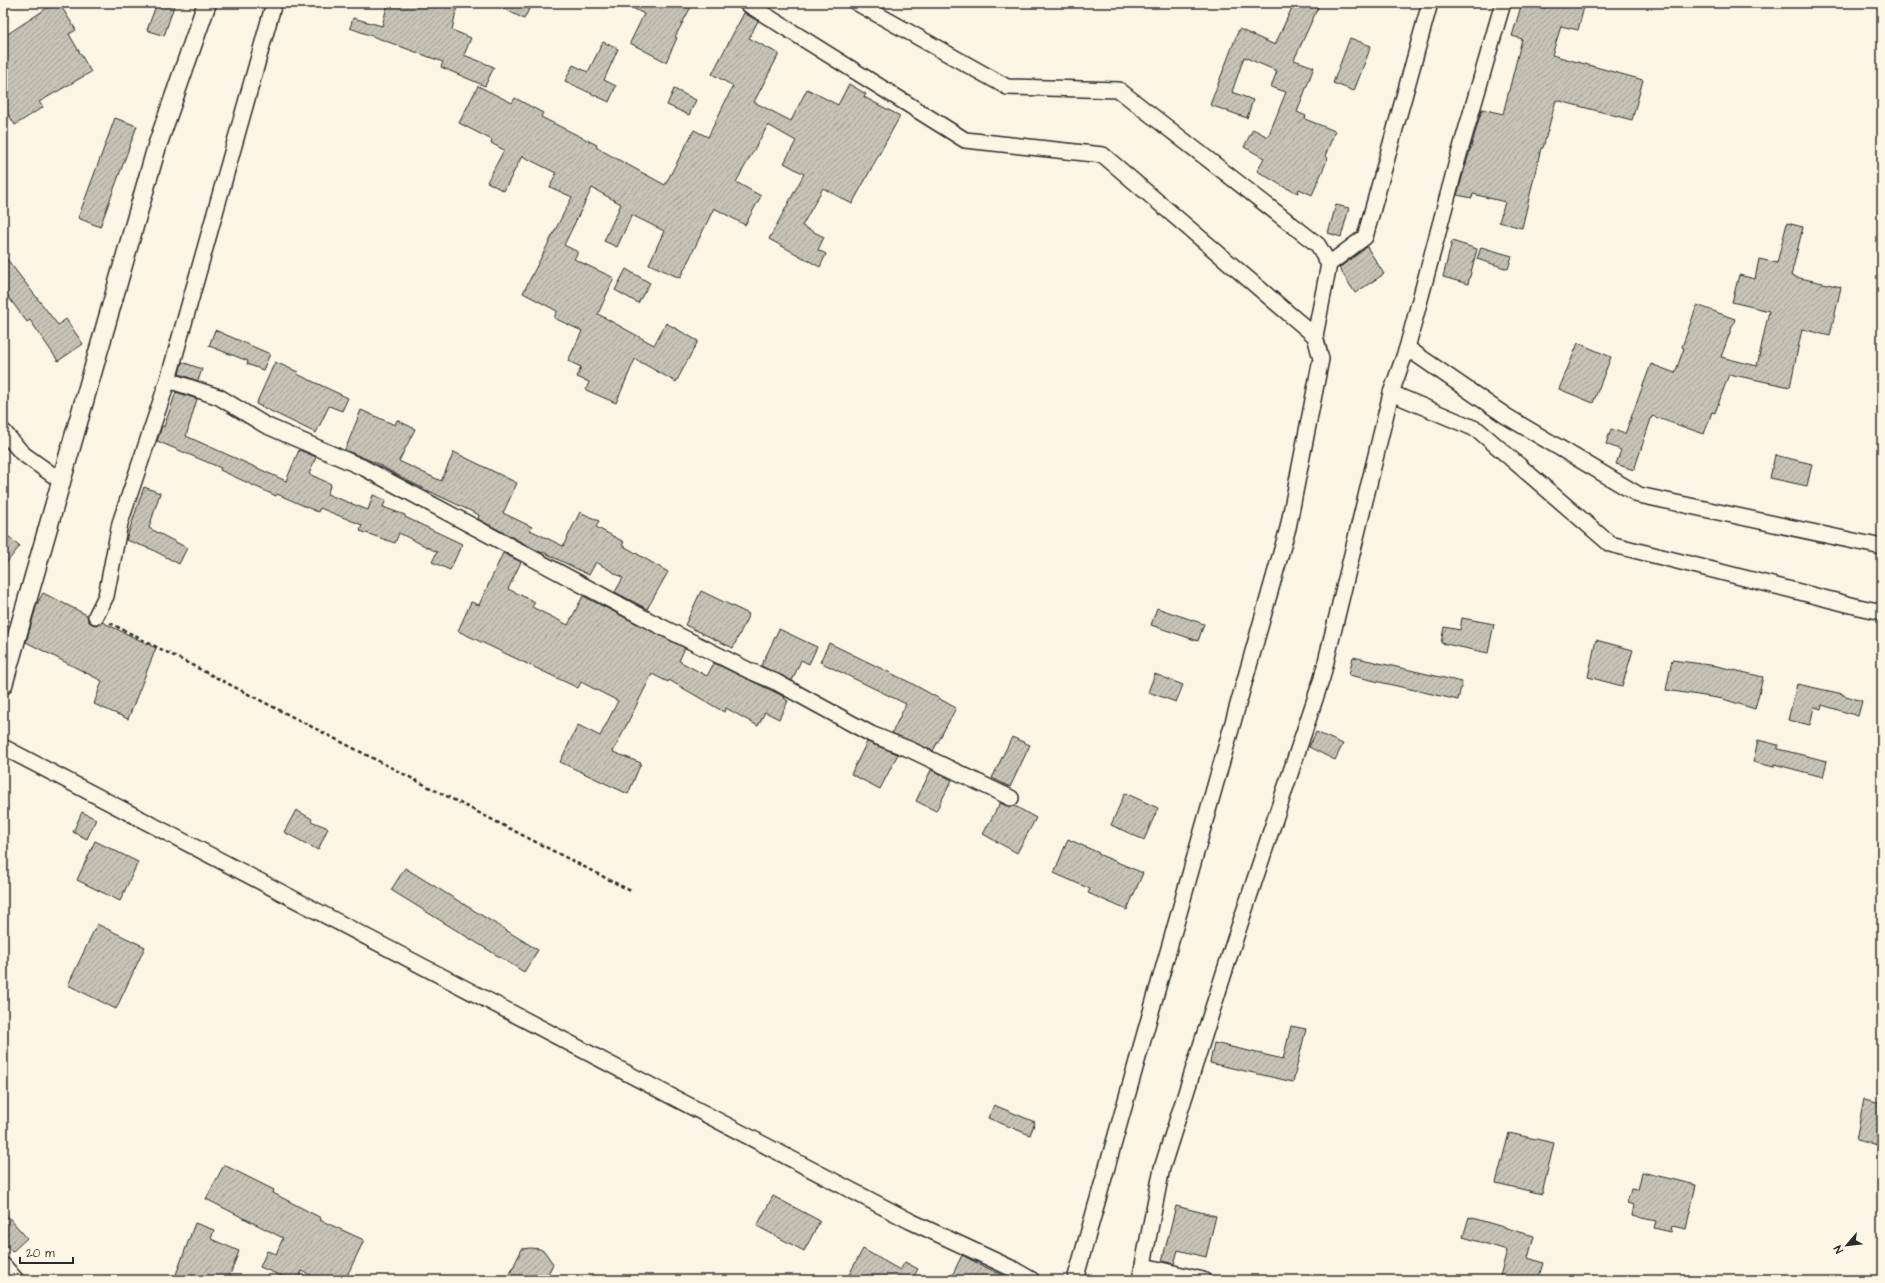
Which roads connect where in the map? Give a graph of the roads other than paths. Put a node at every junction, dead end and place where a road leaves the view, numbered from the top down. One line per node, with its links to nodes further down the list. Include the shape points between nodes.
1 (207, 3): 13 (street, via 157,146)
2 (274, 3): 10 (street)
3 (746, 3): 8 (street, via 965,140 1103,155)
4 (857, 3): 7 (street, via 1007,87 1119,90 1318,245)
5 (1430, 3): 7 (street, via 1365,237)
6 (1503, 3): 9 (street)
7 (1329, 264): 8 (street)
8 (1315, 336): 24 (street, via 1321,360 1288,528)
9 (1407, 348): 11 (street); 14 (street, via 1506,416 1639,495)
10 (168, 380): 16 (street, via 120,523 106,596); 19 (street, via 219,397 265,425 364,468 648,620 776,682 871,734 911,750)
11 (1391, 393): 15 (street, via 1478,430 1610,544); 21 (street, via 1322,678 1162,1168)
12 (3, 431): 13 (street, via 22,453)
13 (61, 481): 17 (street)
14 (1882, 547)
15 (1882, 612)
16 (96, 616)
17 (3, 684)
18 (3, 747): 23 (street, via 910,1221)
19 (1011, 798)
20 (3, 1265): 22 (street)
21 (1142, 1273): 25 (street)
22 (16, 1280)
23 (1032, 1280)
24 (1075, 1280)
25 (1203, 1280)

